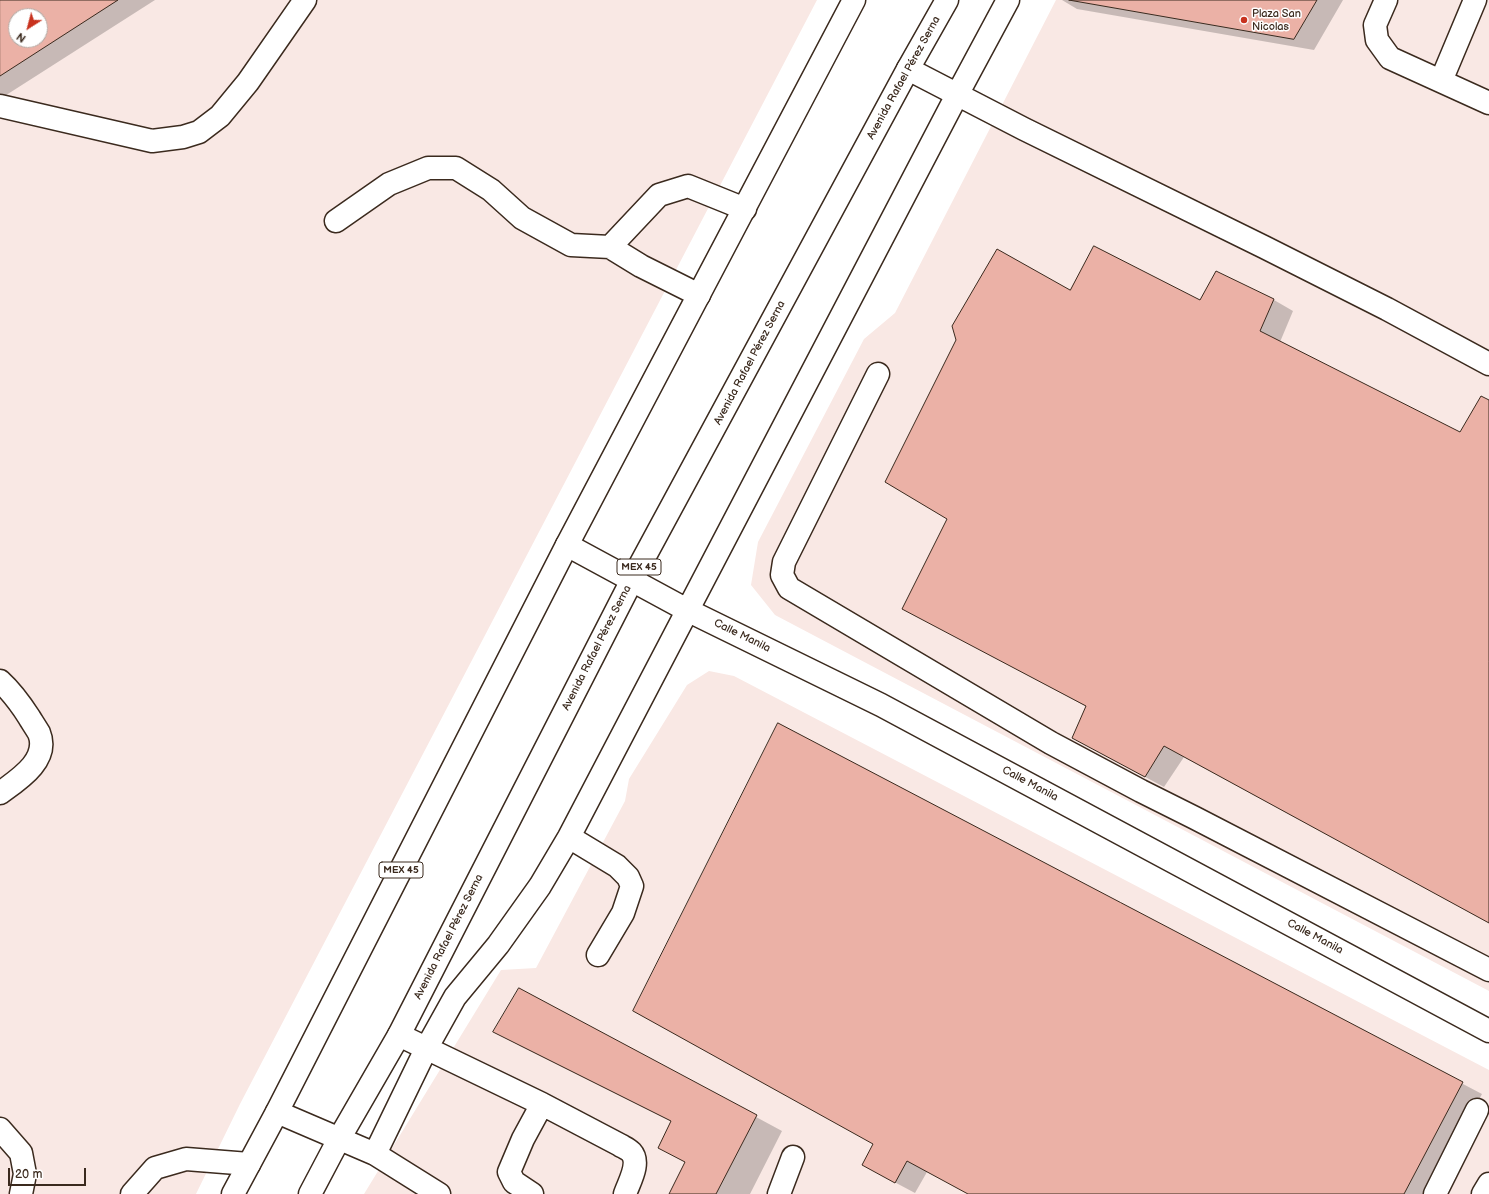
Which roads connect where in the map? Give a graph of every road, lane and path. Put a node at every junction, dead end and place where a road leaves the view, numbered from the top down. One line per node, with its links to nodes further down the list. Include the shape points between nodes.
1 (305, 0): 11 (main road, via 248,82 220,116 199,132 152,141)
2 (854, 0): 12 (main road, MEX 45)
3 (947, 0): 7 (main road, Avenida Rafael Pérez Serna / MEX 45)
4 (1008, 0): 9 (main road)
5 (1386, 0): 8 (main road, via 1375,25 1377,40 1390,58)
6 (1476, 0): 8 (main road)
7 (908, 69): 9 (main road); 19 (main road, Avenida Rafael Pérez Serna / MEX 45)
8 (1441, 81): 10 (main road)
9 (957, 95): 16 (main road, via 1264,246); 20 (main road)
10 (1489, 103)
11 (0, 106)
12 (745, 209): 14 (main road, via 688,186 659,194); 15 (main road, MEX 45)
13 (336, 221): 14 (main road, via 389,184 428,168 456,168 491,190 522,218 570,245)
14 (610, 247): 15 (main road)
15 (699, 296): 18 (main road, MEX 45)
16 (1489, 364)
17 (878, 374): 25 (main road, via 784,562 782,575 789,588 1051,743 1141,792)
18 (567, 545): 19 (main road, Calle Manila); 31 (main road, MEX 45)
19 (632, 580): 20 (main road, Calle Manila); 27 (main road, Avenida Rafael Pérez Serna / MEX 45)
20 (687, 610): 23 (main road); 26 (main road, Calle Manila, via 881,705)
21 (5, 694): 22 (main road, via 39,733 41,746 34,765 23,777)
22 (0, 793)
23 (569, 837): 24 (main road, via 617,866 628,877 632,886 623,913); 28 (main road, via 540,886 498,945 455,997)
24 (598, 955)
25 (1489, 970)
26 (1489, 1031)
27 (399, 1035): 28 (main road); 33 (main road, Avenida Rafael Pérez Serna / MEX 45)
28 (426, 1049): 29 (main road); 34 (main road)
29 (542, 1104): 43 (main road, via 523,1139 510,1172 514,1182); 44 (main road, via 631,1152 635,1160 634,1169)
30 (1477, 1110): 46 (main road)
31 (277, 1112): 33 (main road); 36 (main road, MEX 45)
32 (0, 1130): 38 (main road, via 21,1153 25,1174)
33 (339, 1139): 34 (main road); 41 (main road, Avenida Rafael Pérez Serna / MEX 45)
34 (376, 1154): 42 (main road)
35 (793, 1157): 45 (main road)
36 (249, 1164): 39 (main road, via 186,1159 155,1168); 40 (main road, MEX 45)
37 (1489, 1184): 47 (main road)
38 (21, 1194)
39 (132, 1194)
40 (232, 1194)
41 (310, 1194)
42 (439, 1194)
43 (532, 1194)
44 (624, 1194)
45 (779, 1194)
46 (1435, 1194)
47 (1484, 1194)

